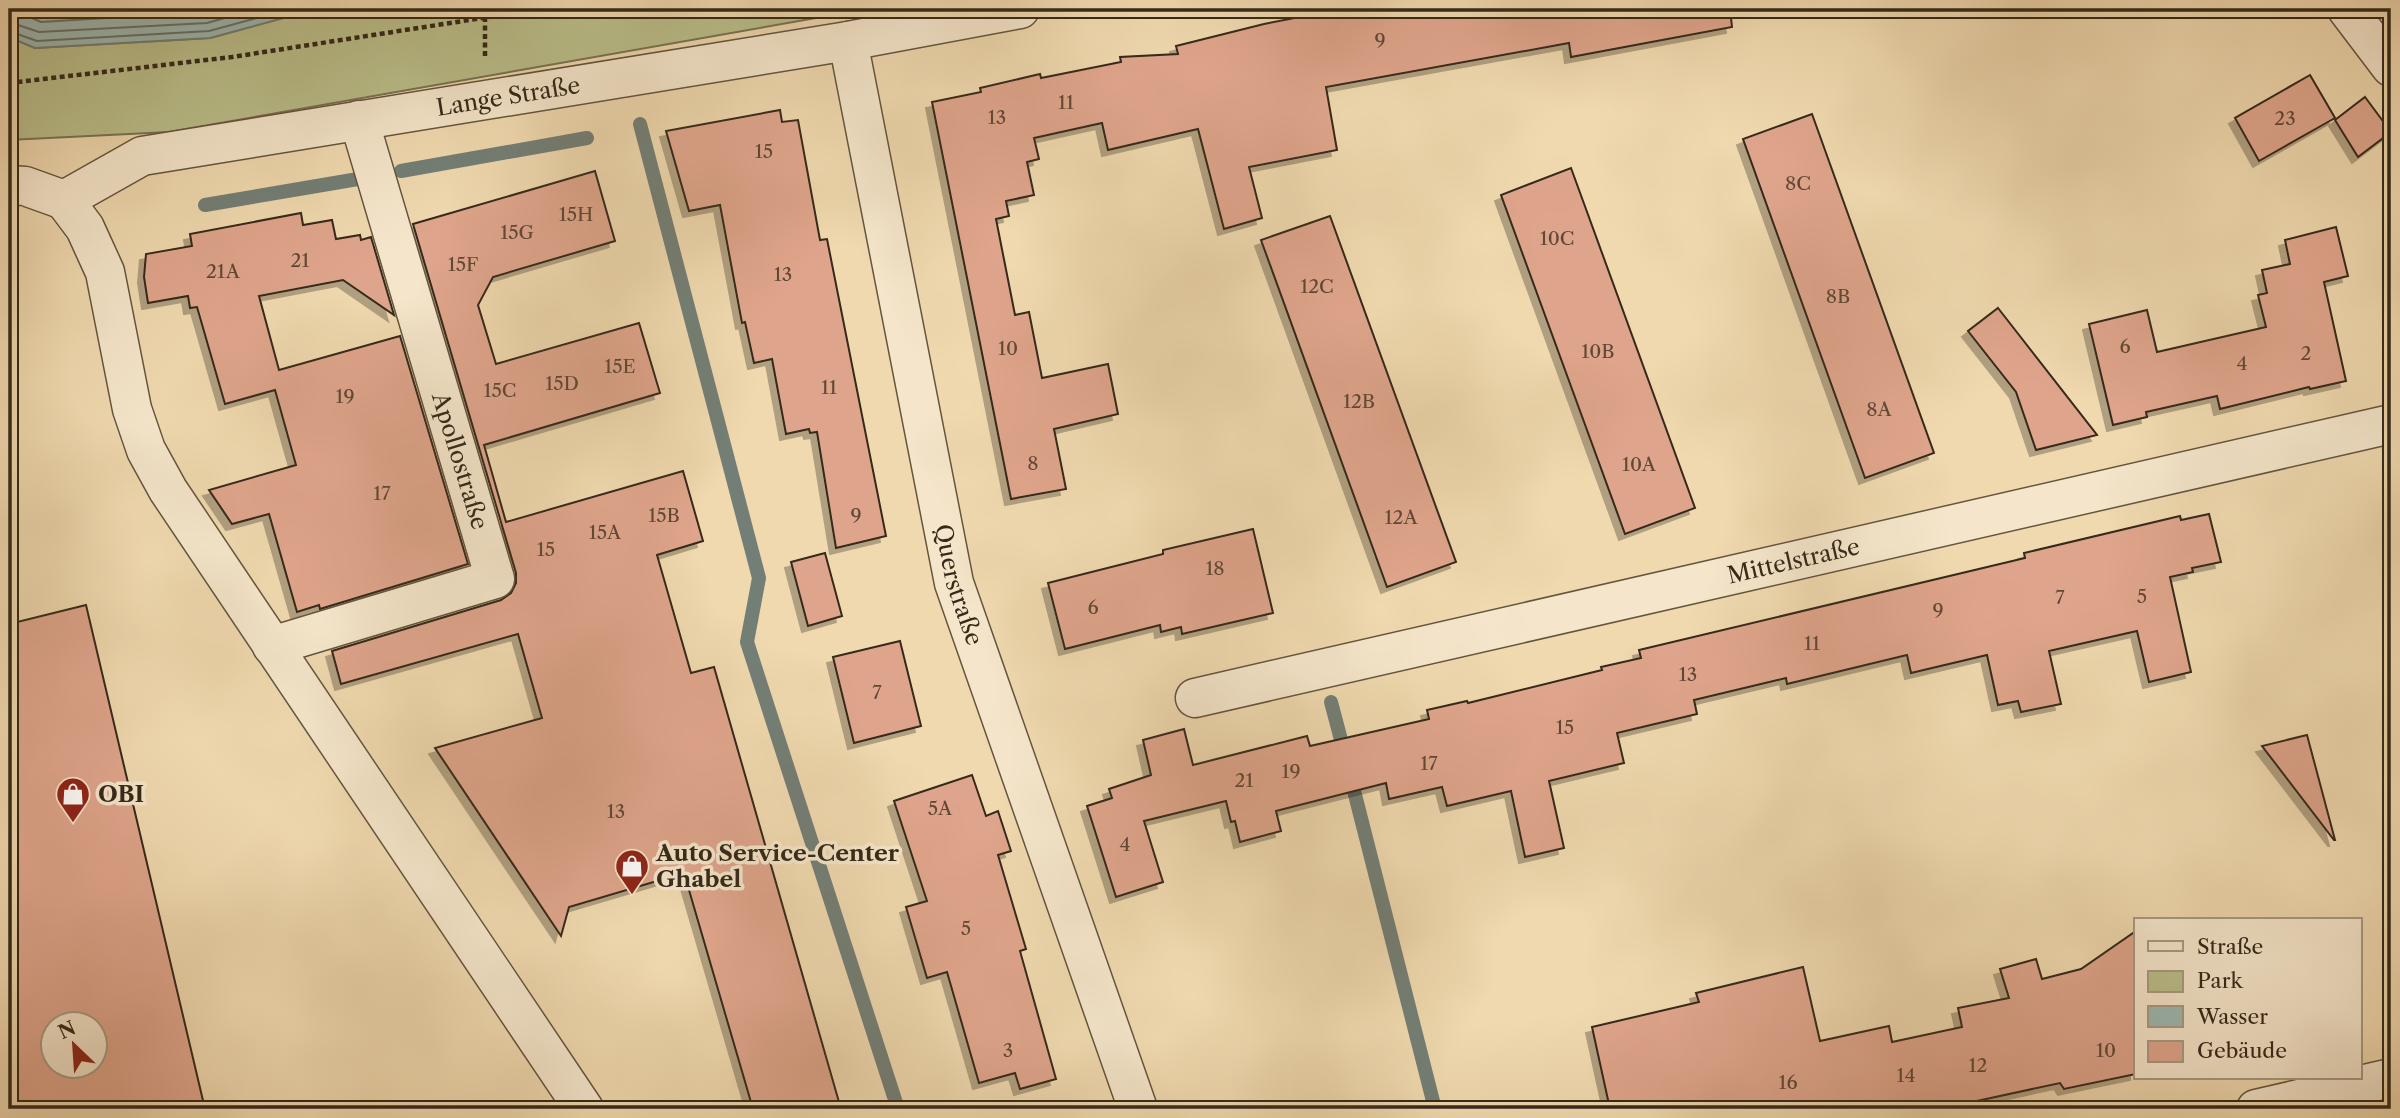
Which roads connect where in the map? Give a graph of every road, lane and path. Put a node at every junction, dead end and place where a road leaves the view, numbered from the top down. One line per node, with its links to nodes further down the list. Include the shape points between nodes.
1 (540, 9): 6 (path, via 232,57)
2 (1020, 9): 4 (street, Lange Straße)
3 (2347, 9): 5 (street)
4 (848, 41): 7 (street, Lange Straße); 15 (street, Querstraße, via 954,583)
5 (2391, 67)
6 (9, 83)
7 (359, 120): 9 (street, Lange Straße, via 142,156); 11 (street, Apollostraße, via 495,579)
8 (9, 185): 9 (street)
9 (64, 200): 11 (street, via 85,228 105,272 132,409 146,450 167,491)
10 (2391, 424): 12 (street, Mittelstraße)
11 (272, 646): 14 (street)
12 (1195, 698)
13 (2391, 1078): 16 (street)
14 (584, 1109)
15 (1138, 1109)
16 (2256, 1109)

